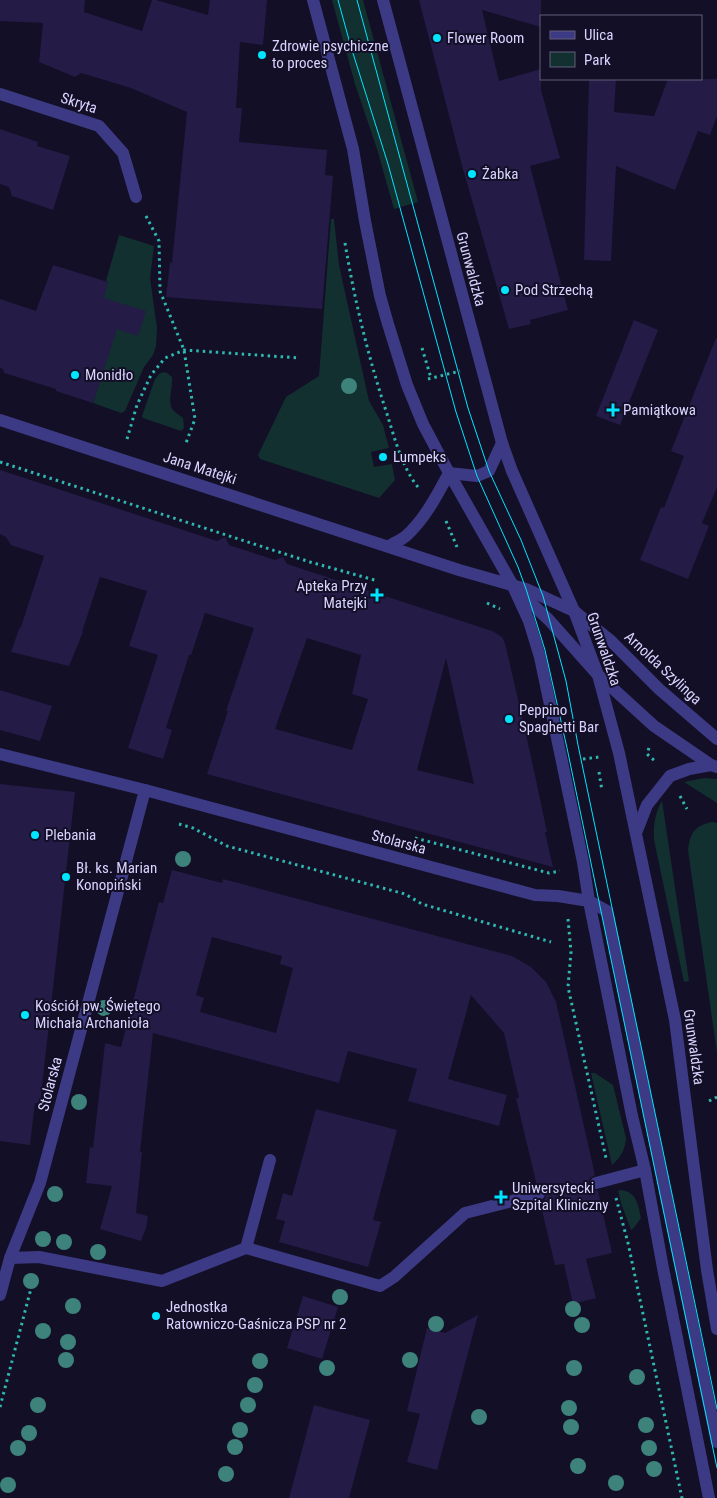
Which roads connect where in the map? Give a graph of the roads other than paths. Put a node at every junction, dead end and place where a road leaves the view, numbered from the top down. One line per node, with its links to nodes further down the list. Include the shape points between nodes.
1 (313, 0): 7 (street, via 353,149 388,324 407,385)
2 (382, 0): 6 (street, Grunwaldzka)
3 (0, 94): 4 (street, Skryta, via 99,126 123,153)
4 (136, 197)
5 (0, 420): 8 (street, Jana Matejki)
6 (502, 443): 7 (street, via 489,471 477,476); 10 (street, Grunwaldzka)
7 (449, 473): 8 (street, via 432,503 406,536); 9 (street)
8 (389, 546): 9 (street, Jana Matejki)
9 (512, 584): 10 (street, Arnolda Szylinga); 11 (street); 17 (street, via 529,621 540,657)
10 (574, 611): 11 (street, Grunwaldzka); 12 (street, Arnolda Szylinga)
11 (598, 675): 14 (street, via 654,726); 16 (street, Grunwaldzka)
12 (717, 739)
13 (0, 754): 15 (street, Stolarska)
14 (714, 766): 16 (street, via 689,769 670,776 647,805)
15 (145, 790): 17 (street, Stolarska, via 535,895); 23 (street, Stolarska, via 40,1183)
16 (636, 833): 25 (street, Grunwaldzka, via 675,1020 705,1260)
17 (589, 901): 19 (street); 26 (street, via 607,911)
18 (270, 1160): 22 (street)
19 (645, 1170): 20 (street); 27 (street)
20 (596, 1182)
21 (538, 1194): 22 (street, via 465,1214 380,1286)
22 (246, 1248): 23 (street, via 162,1281 39,1257)
23 (10, 1258): 24 (street, Stolarska)
24 (0, 1295)
25 (717, 1329)
26 (717, 1442)
27 (709, 1498)

